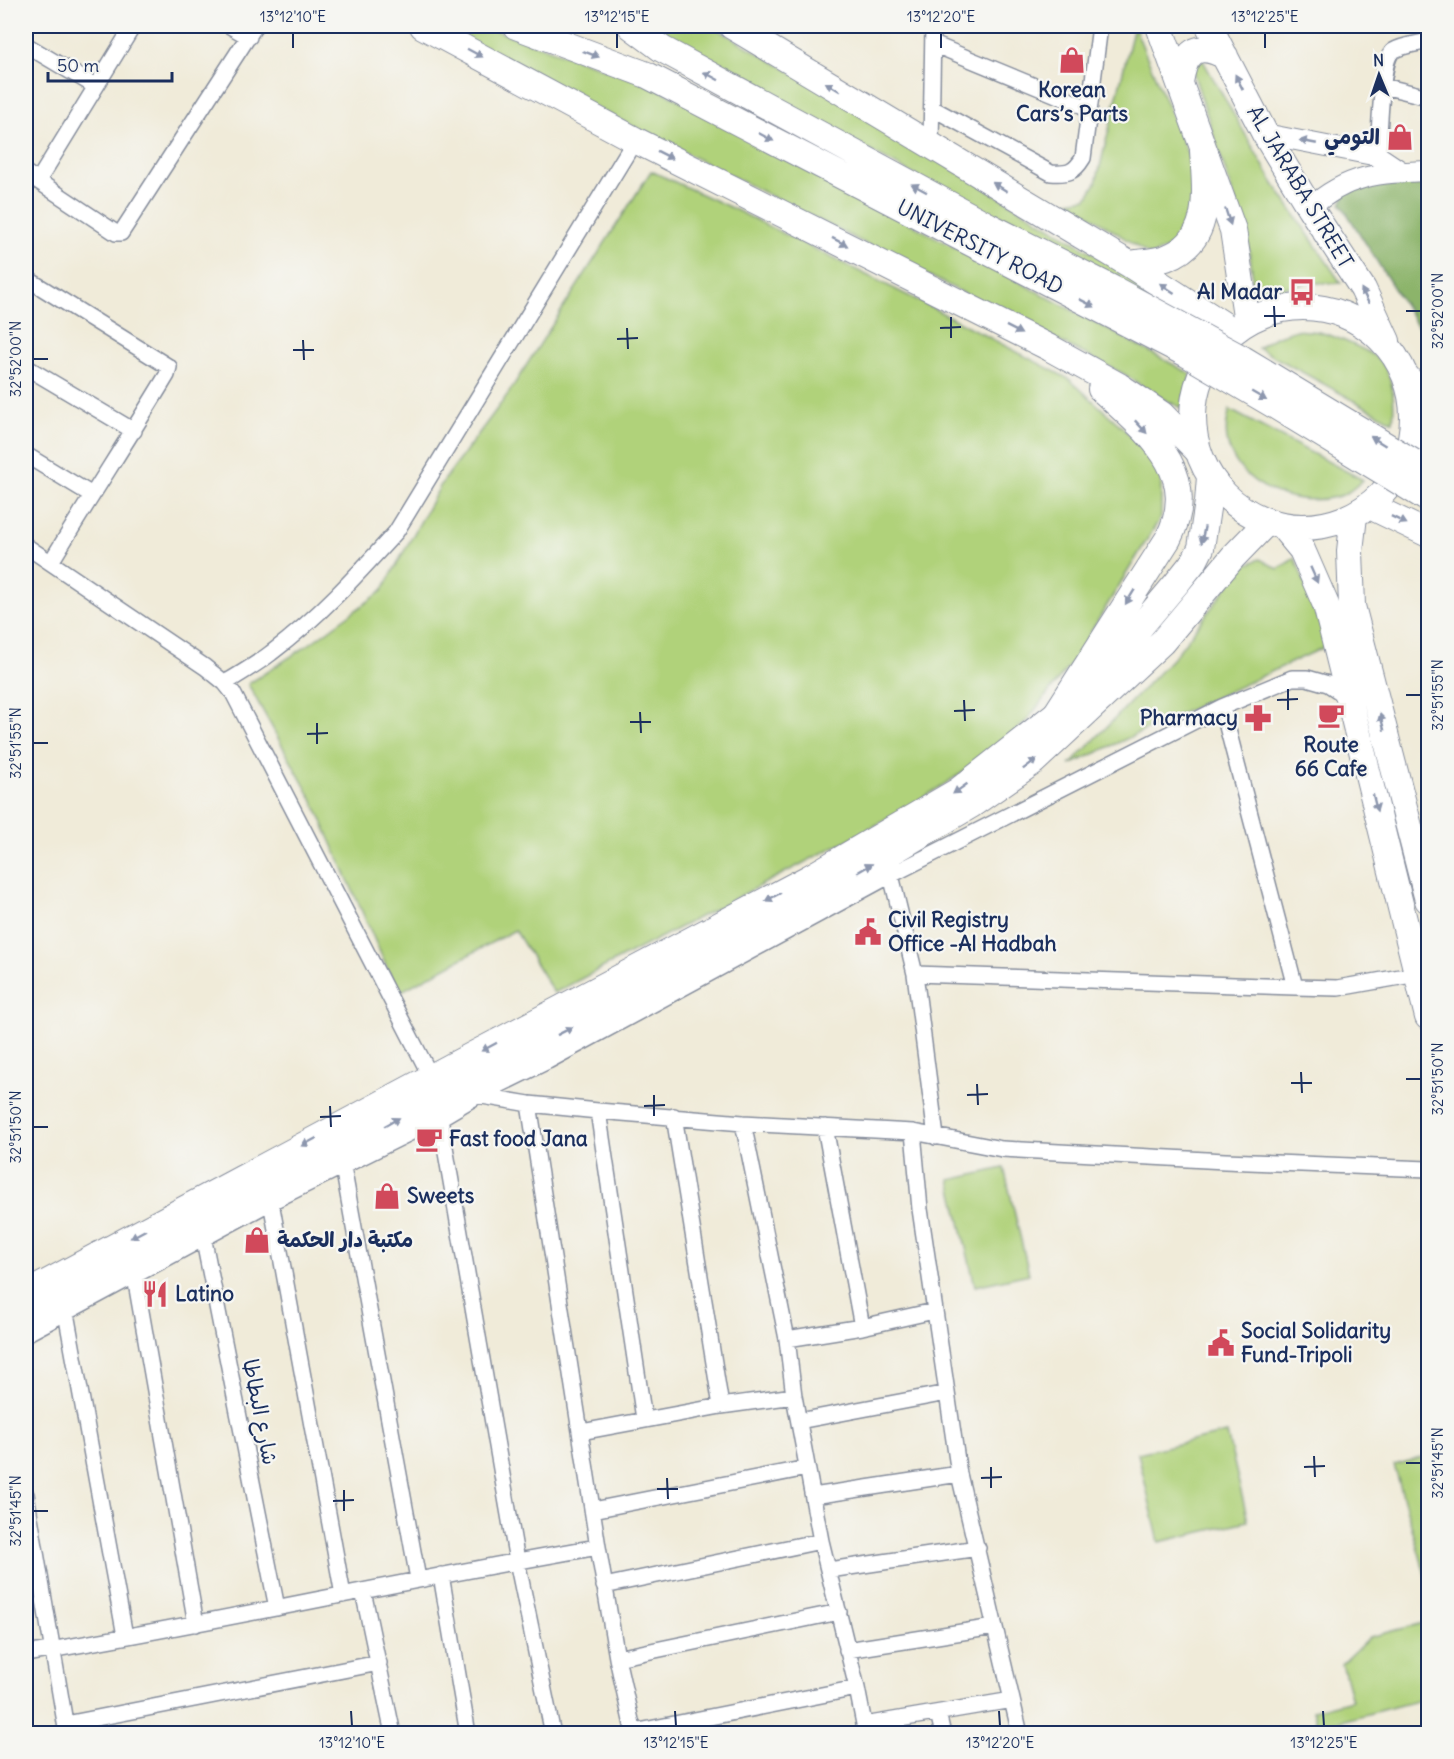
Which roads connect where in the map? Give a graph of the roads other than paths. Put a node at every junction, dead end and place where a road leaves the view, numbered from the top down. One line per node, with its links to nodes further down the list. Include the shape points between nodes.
1 (133, 26): 17 (street)
2 (230, 26): 11 (street)
3 (423, 26): 23 (main road, one-way to 23)
4 (516, 26): 31 (main road, UNIVERSITY ROAD, one-way to 31, via 647,75)
5 (631, 26): 31 (main road, UNIVERSITY ROAD, one-way to 5, via 662,49)
6 (732, 26): 24 (main road, one-way to 6)
7 (933, 26): 13 (street)
8 (1100, 26): 21 (street)
9 (1159, 26): 16 (main road)
10 (1209, 26): 15 (main road, AL JARABA STREET)
11 (252, 31): 29 (street, via 122,233 116,233)
12 (1428, 41): 18 (street, via 1390,53)
13 (933, 44): 20 (street); 21 (street)
14 (26, 45): 17 (street)
15 (1226, 56): 16 (main road, via 1211,49 1198,49 1187,57); 22 (main road, AL JARABA STREET, one-way to 15)
16 (1180, 82): 25 (main road)
17 (95, 86): 29 (street)
18 (1383, 86): 19 (street); 26 (street)
19 (1428, 97)
20 (932, 108): 21 (street, via 1051,173 1065,174 1077,168 1083,158); 24 (street)
21 (1088, 108)
22 (1265, 134): 26 (street, one-way to 22); 30 (main road, AL JARABA STREET)
23 (635, 140): 35 (main road, one-way to 35); 53 (street, via 396,532 315,616)
24 (931, 145): 32 (main road, one-way to 24)
25 (1203, 150): 32 (main road, via 1204,210 1192,241 1164,259); 34 (main road, one-way to 34, via 1233,230)
26 (1377, 156): 28 (street)
27 (1428, 171): 28 (street)
28 (1402, 172): 30 (street, via 1343,183)
29 (32, 177)
30 (1310, 208): 36 (main road, AL JARABA STREET, one-way to 30, via 1363,289)
31 (984, 237): 43 (main road, UNIVERSITY ROAD, one-way to 31, bridge, via 1243,359 1115,290); 45 (main road, UNIVERSITY ROAD, one-way to 45, bridge)
32 (1129, 264): 34 (main road, one-way to 32)
33 (26, 279): 40 (street, via 169,367)
34 (1240, 327): 36 (main road, via 1276,310 1308,307 1339,313 1358,322); 41 (main road, via 1211,356 1197,385 1192,418)
35 (1050, 348): 41 (main road, via 1161,414); 56 (main road, one-way to 56, via 1142,427 1175,472 1179,493 1178,512 1168,539)
36 (1390, 348): 38 (main road)
37 (26, 367): 40 (street)
38 (1406, 375): 39 (main road); 45 (main road, via 1414,411 1410,447)
39 (1428, 403)
40 (134, 431): 46 (street)
41 (1197, 450): 44 (main road)
42 (26, 455): 46 (street)
43 (1428, 471)
44 (1210, 477): 49 (main road, via 1225,496 1245,511); 56 (main road, one-way to 56, via 1205,530 1195,560 1136,633)
45 (1395, 480): 47 (main road, UNIVERSITY ROAD, bridge); 48 (main road)
46 (92, 495): 52 (street)
47 (1428, 499)
48 (1362, 511): 49 (main road, via 1331,524 1307,528); 50 (main road, one-way to 50); 60 (main road, one-way to 48, via 1352,606 1350,551)
49 (1274, 524): 54 (main road, one-way to 54, via 1302,550 1326,605); 57 (main road, one-way to 49, via 1033,762 1162,642 1233,557)
50 (1428, 534)
51 (26, 546): 52 (street)
52 (51, 562): 53 (street)
53 (225, 684): 65 (street, via 239,704)
54 (1352, 705): 55 (street, via 1328,684 1292,678); 62 (main road, one-way to 62)
55 (1222, 707): 58 (street); 63 (street)
56 (1056, 714): 59 (main road, one-way to 59, via 958,791)
57 (900, 848): 58 (street); 59 (main road, one-way to 57)
58 (891, 875): 61 (street); 66 (street, via 548,1060)
59 (815, 886): 65 (main road, one-way to 65); 66 (main road, one-way to 59, via 482,1072 562,1032)
60 (1428, 900)
61 (915, 974): 63 (street); 74 (street)
62 (1417, 974): 63 (street, via 1338,988); 64 (main road)
63 (1294, 987)
64 (1428, 1017)
65 (431, 1077): 80 (main road, one-way to 80)
66 (472, 1089): 67 (street); 70 (street); 78 (main road, one-way to 66)
67 (529, 1104): 68 (street); 92 (street)
68 (598, 1111): 69 (street); 90 (street)
69 (674, 1116): 71 (street); 89 (street)
70 (440, 1118): 75 (street); 101 (street)
71 (743, 1123): 72 (street); 86 (street)
72 (825, 1127): 73 (street); 84 (street)
73 (913, 1132): 74 (street); 81 (street)
74 (936, 1137): 76 (street, via 1002,1149)
75 (343, 1167): 77 (street); 104 (street)
76 (1428, 1169)
77 (271, 1202): 78 (street); 107 (street)
78 (202, 1232): 79 (street); 83 (main road); 108 (street, شارع البطاطا)
79 (135, 1277): 82 (street); 110 (street)
80 (26, 1294)
81 (934, 1311): 84 (street); 87 (street)
82 (66, 1313): 85 (street); 112 (street)
83 (26, 1317)
84 (862, 1327): 86 (street)
85 (26, 1334)
86 (787, 1339): 88 (street)
87 (947, 1393): 91 (street); 94 (street)
88 (794, 1396): 89 (street); 91 (street)
89 (721, 1406): 90 (street)
90 (644, 1419): 92 (street)
91 (799, 1421): 93 (street)
92 (581, 1432): 97 (street)
93 (807, 1468): 96 (street); 97 (street)
94 (959, 1474): 96 (street); 100 (street)
95 (26, 1494): 113 (street)
96 (813, 1496): 98 (street)
97 (592, 1510): 99 (street)
98 (821, 1541): 102 (street); 105 (street)
99 (598, 1547): 101 (street); 105 (street)
100 (978, 1548): 102 (street); 111 (street)
101 (517, 1561): 103 (street); 126 (street)
102 (829, 1570): 109 (street)
103 (441, 1575): 104 (street); 125 (street)
104 (418, 1579): 106 (street)
105 (604, 1586): 116 (street)
106 (363, 1591): 107 (street); 117 (street)
107 (343, 1595): 108 (street)
108 (277, 1608): 110 (street)
109 (839, 1612): 114 (street); 116 (street)
110 (196, 1624): 112 (street)
111 (994, 1627): 114 (street); 119 (street)
112 (125, 1636): 113 (street)
113 (52, 1650): 115 (street); 121 (street)
114 (848, 1650): 118 (street)
115 (26, 1654)
116 (617, 1658): 123 (street)
117 (379, 1663): 121 (street); 124 (street)
118 (857, 1688): 122 (street); 123 (street)
119 (1012, 1700): 120 (street); 128 (street)
120 (938, 1713): 122 (street); 127 (street)
121 (66, 1729)
122 (865, 1729)
123 (634, 1733)
124 (393, 1734)
125 (468, 1734)
126 (553, 1734)
127 (943, 1734)
128 (1020, 1734)

